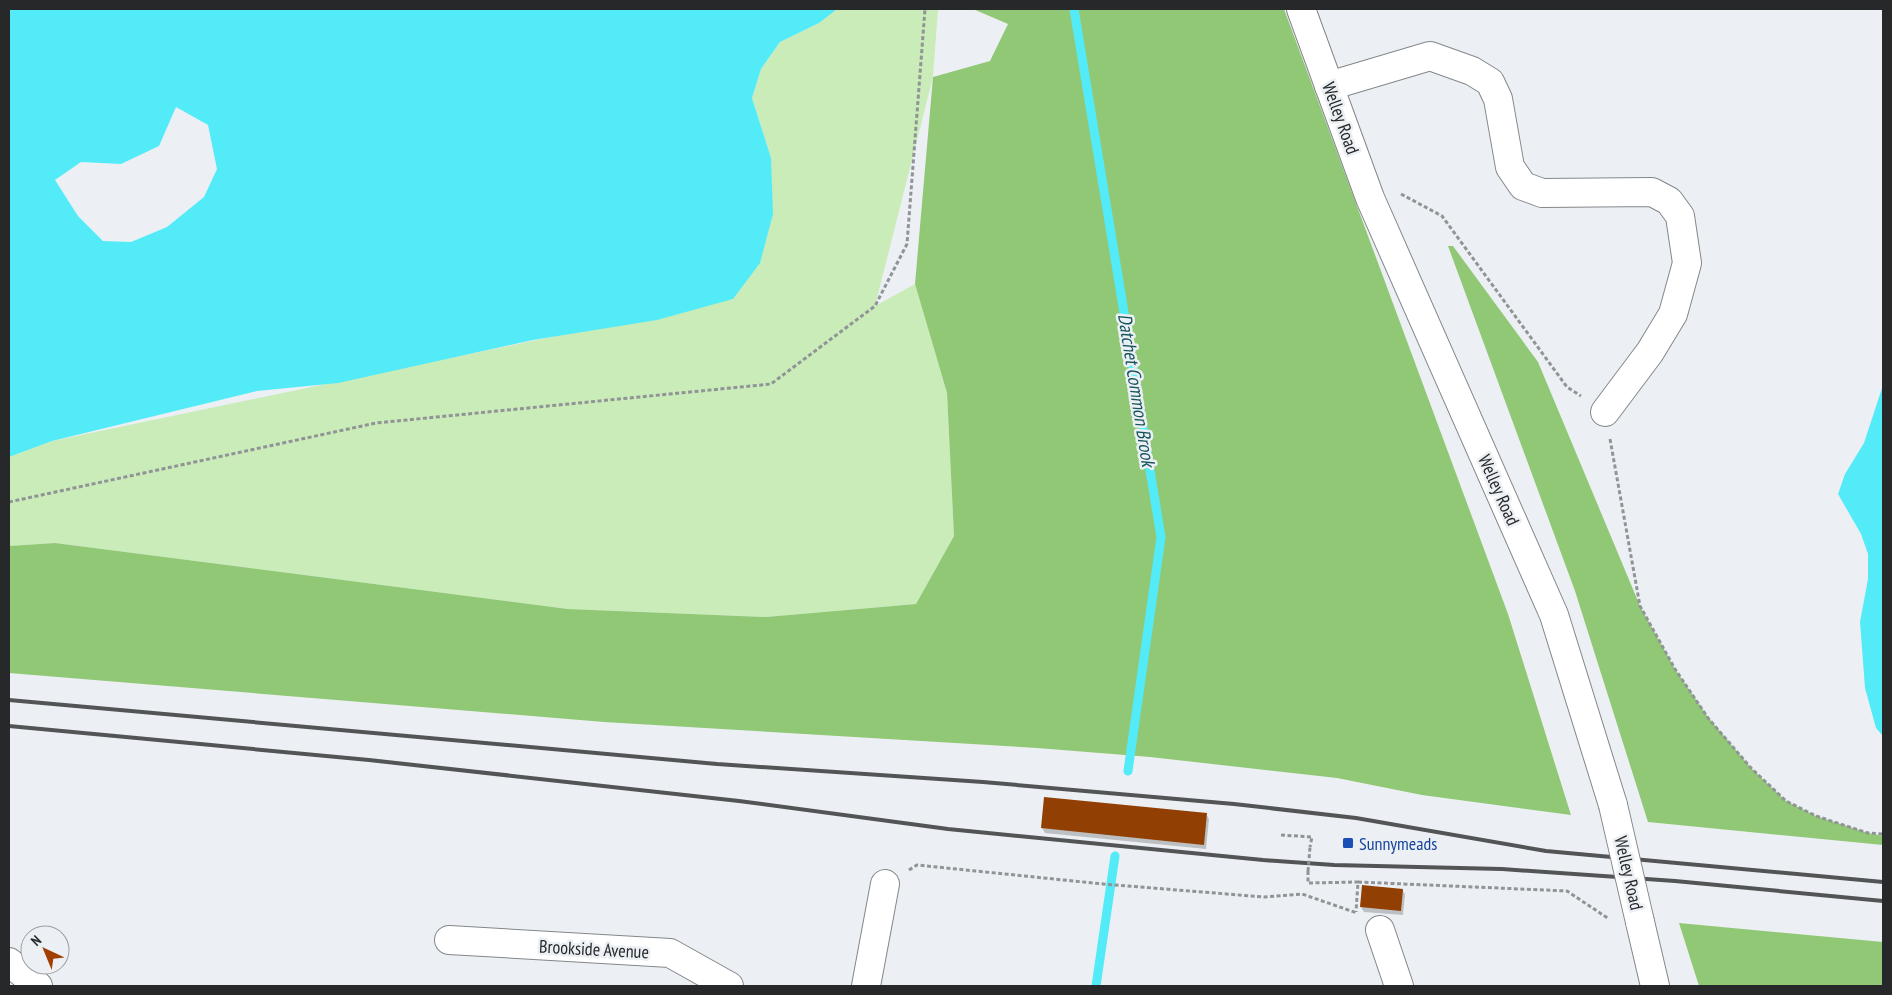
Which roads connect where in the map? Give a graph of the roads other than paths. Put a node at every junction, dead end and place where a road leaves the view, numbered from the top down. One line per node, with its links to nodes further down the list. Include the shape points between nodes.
1 (1300, 9): 2 (main road, Welley Road)
2 (1330, 86): 3 (main road, via 1430,56 1472,71 1490,82 1498,99 1510,167 1523,186 1542,193 1652,192 1669,201 1680,216 1687,263 1673,314 1650,352); 12 (main road, Welley Road, bridge, via 1360,172 1554,615 1613,805)
3 (1605, 412)
4 (885, 884): 10 (main road)
5 (1380, 930): 11 (main road)
6 (449, 940): 9 (main road, Brookside Avenue, via 670,953)
7 (9, 962): 8 (main road)
8 (38, 986)
9 (729, 986)
10 (866, 986)
11 (1398, 986)
12 (1655, 986)

